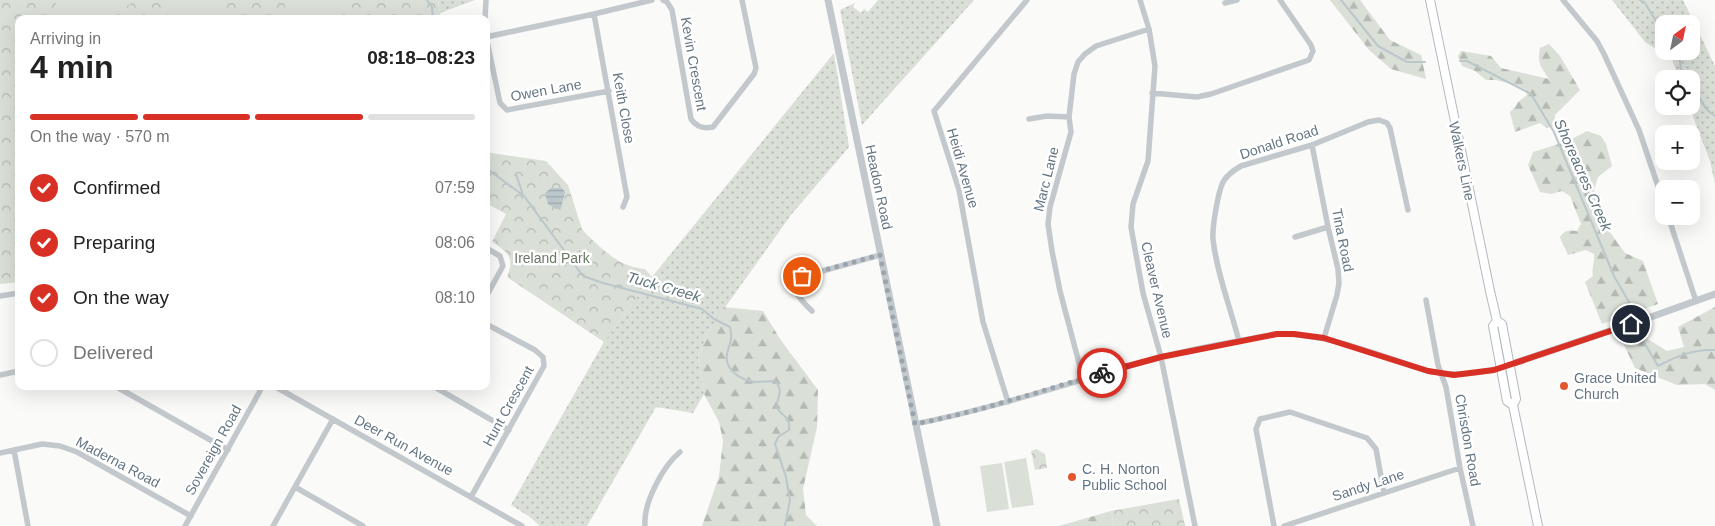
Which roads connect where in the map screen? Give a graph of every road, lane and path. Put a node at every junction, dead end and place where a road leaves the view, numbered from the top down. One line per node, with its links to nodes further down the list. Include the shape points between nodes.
1 (486, 0): 14 (street)
2 (652, 0): 13 (street)
3 (663, 0): 4 (street, Kevin Crescent, via 672,10 691,119 696,125 706,128 713,126 756,68)
4 (742, 0)
5 (828, 0): 30 (street, Headon Road)
6 (1027, 0): 51 (street, Heidi Avenue, via 934,111 959,190 983,322)
7 (1140, 0): 15 (street, Cleaver Avenue)
8 (1237, 0): 12 (street)
9 (1280, 0): 19 (street, via 1311,45 1313,51 1309,60 1211,94)
10 (1563, 0): 23 (street, via 1604,54 1639,130)
11 (1433, 1): 42 (main road, Walkers Line, via 1454,120 1497,321 1493,326)
12 (1226, 4)
13 (594, 14): 16 (street); 18 (street, Keith Close)
14 (485, 15)
15 (1149, 29): 19 (street, Cleaver Avenue, via 1155,66); 20 (street, Marc Lane, via 1096,46 1085,54 1074,74)
16 (490, 35)
17 (490, 55): 18 (street, Owen Lane, via 500,103 507,110)
18 (609, 91): 24 (street, Keith Close, via 627,197)
19 (1152, 93): 41 (street, Cleaver Avenue, via 1148,161 1133,204 1131,227 1143,293)
20 (1069, 117): 21 (street, via 1047,116); 46 (street, Marc Lane, via 1071,132 1048,224 1060,291)
21 (1029, 120)
22 (1312, 145): 25 (street, Donald Road, via 1368,122 1379,120 1387,123); 27 (street, Tina Road); 40 (street, Donald Road, via 1241,166 1223,181 1213,239)
23 (1656, 180)
24 (623, 207)
25 (1408, 210)
26 (1671, 225): 36 (street)
27 (1328, 227): 28 (street); 39 (street, Tina Road, via 1339,283)
28 (1295, 237)
29 (490, 250): 31 (street, via 500,256 503,266)
30 (880, 255): 37 (street, via 797,278 794,284 796,292); 53 (street, Headon Road)
31 (490, 290)
32 (15, 294): 34 (street)
33 (1715, 294): 36 (street)
34 (0, 296)
35 (1426, 300): 44 (street, Chrisdon Road)
36 (1696, 302): 42 (street)
37 (812, 311)
38 (490, 326): 54 (street, Hunt Crescent, via 543,357 544,366)
39 (1324, 338): 40 (street, via 1277,334); 44 (street)
40 (1239, 341): 41 (street)
41 (1161, 357): 46 (street); 71 (street, Cleaver Avenue)
42 (1506, 366): 44 (street, via 1479,373); 75 (main road, Walkers Line, via 1516,399 1513,405)
43 (15, 372): 45 (street)
44 (1441, 374): 59 (street, Chrisdon Road)
45 (0, 375)
46 (1083, 378): 51 (street)
47 (122, 390): 56 (street)
48 (260, 390): 56 (street, Sovereign Road)
49 (281, 390): 52 (street, Deer Run Avenue)
50 (439, 390): 54 (street)
51 (1008, 402): 53 (street)
52 (333, 420): 60 (street); 62 (street, Deer Run Avenue)
53 (915, 424): 70 (street, Headon Road)
54 (510, 430): 62 (street, Hunt Crescent)
55 (14, 450): 58 (street, Maderna Road); 63 (street, Maderna Road, via 42,444 77,452); 64 (street)
56 (228, 450): 63 (street, Sovereign Road)
57 (680, 452): 69 (street, via 671,459 647,504)
58 (0, 453)
59 (1460, 468): 61 (street, Sandy Lane); 74 (street, Chrisdon Road)
60 (296, 487): 66 (street); 67 (street)
61 (1384, 493): 72 (street, via 1376,449 1367,438 1290,412 1260,419 1256,429); 73 (street, Sandy Lane)
62 (471, 497): 68 (street, Deer Run Avenue)
63 (191, 516): 65 (street, Sovereign Road)
64 (28, 526)
65 (185, 526)
66 (273, 526)
67 (363, 526)
68 (522, 526)
69 (645, 526)
70 (937, 526)
71 (1196, 526)
72 (1274, 526)
73 (1284, 526)
74 (1473, 526)
75 (1538, 526)

